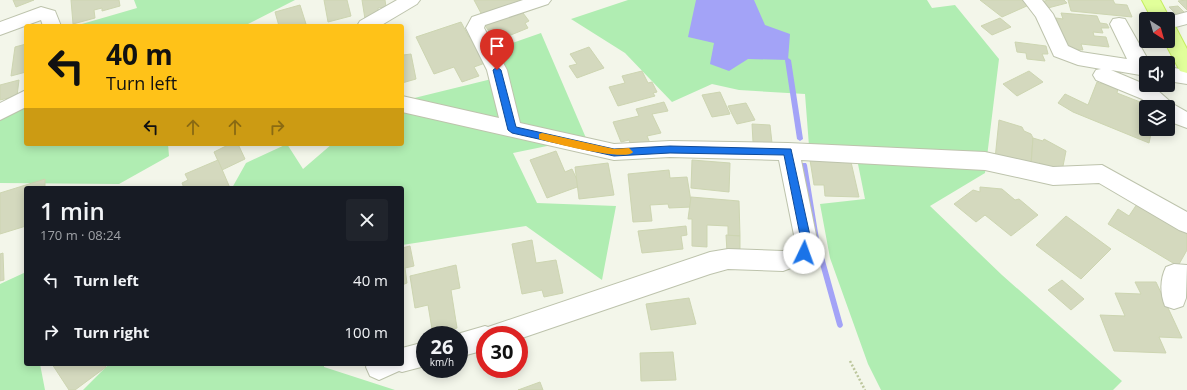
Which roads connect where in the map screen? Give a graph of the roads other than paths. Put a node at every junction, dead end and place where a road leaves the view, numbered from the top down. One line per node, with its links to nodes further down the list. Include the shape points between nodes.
1 (411, 0): 9 (street)
2 (542, 0): 25 (street, via 478,22 475,28 497,70)
3 (1032, 0): 15 (street, via 1044,14 1061,51 1078,58)
4 (1151, 0): 5 (main road)
5 (1157, 12)
6 (1187, 18): 7 (street)
7 (1175, 21)
8 (51, 24): 11 (street, via 49,15 41,13)
9 (369, 24)
10 (1118, 24): 13 (street)
11 (0, 29)
12 (1175, 44): 14 (main road)
13 (1139, 60)
14 (1187, 66)
15 (1139, 68)
16 (1103, 75): 20 (street, via 1149,94)
17 (1175, 75): 18 (street)
18 (1187, 77)
19 (24, 99): 22 (street)
20 (1156, 100)
21 (404, 104): 25 (street)
22 (0, 112)
23 (1175, 116): 24 (street)
24 (1187, 120)
25 (512, 130): 26 (street, via 614,152)
26 (788, 151): 27 (street, via 985,161 1052,176 1102,174); 30 (street, via 806,240 804,253 783,261 728,259 710,263)
27 (1187, 223)
28 (1187, 276): 29 (street, via 1174,275)
29 (1174, 298)
30 (524, 326)
31 (416, 357): 32 (street)
32 (404, 360)

